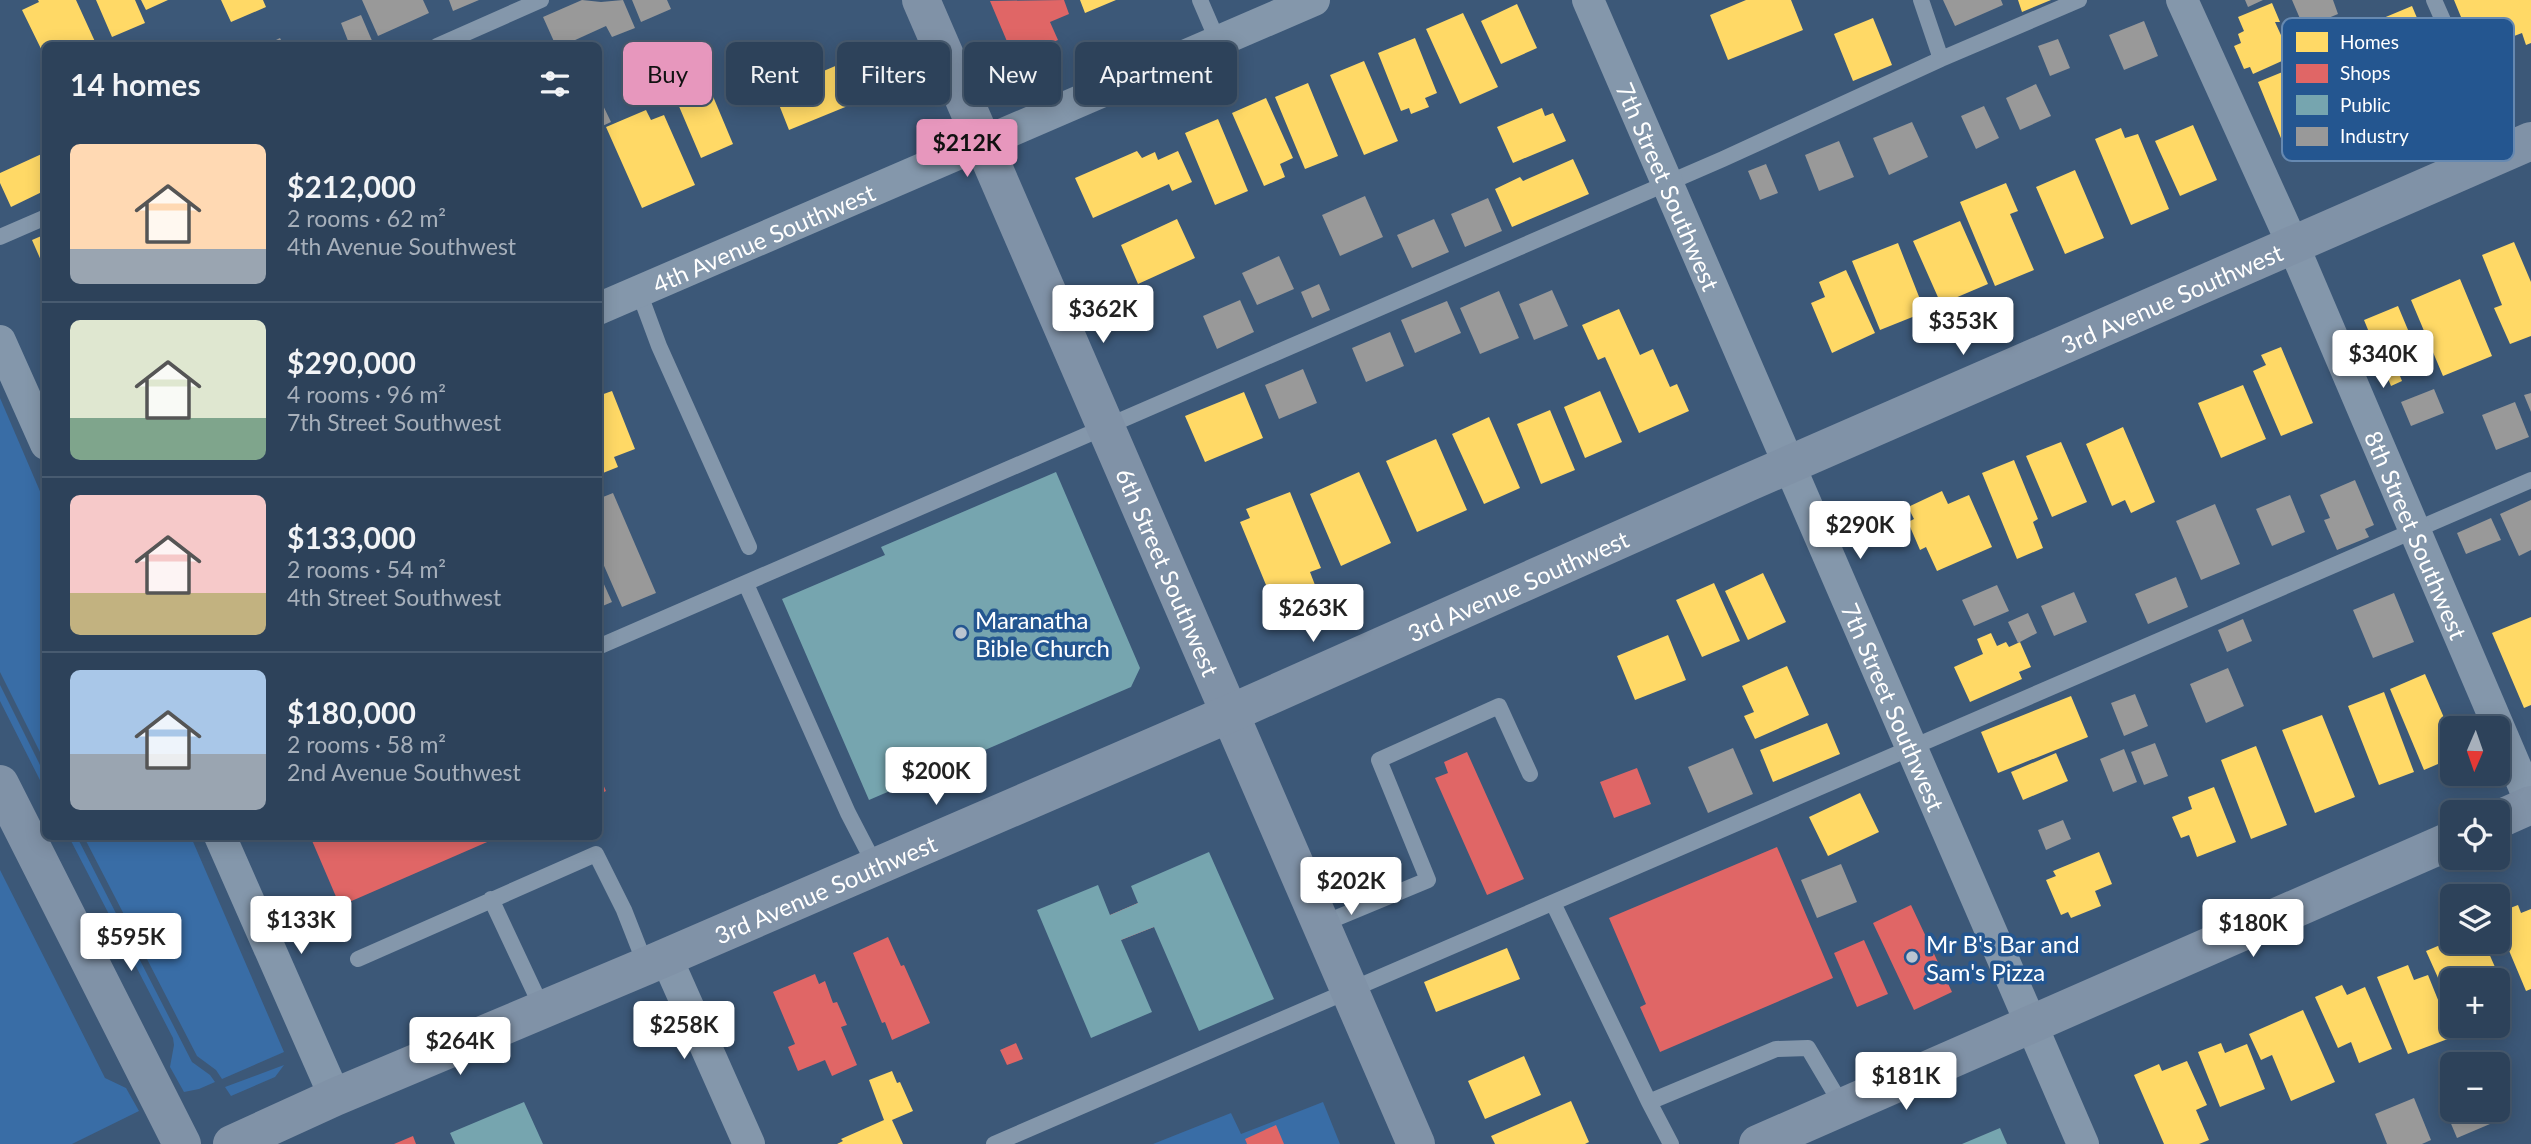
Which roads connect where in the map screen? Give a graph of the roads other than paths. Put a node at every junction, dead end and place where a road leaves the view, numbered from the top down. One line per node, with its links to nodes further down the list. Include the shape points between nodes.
1 (541, 0): 11 (lane)
2 (921, 0): 15 (main road, 6th Street Southwest)
3 (1200, 0): 12 (lane)
4 (1314, 0): 12 (street, 4th Avenue Southwest)
5 (1588, 0): 17 (street, 7th Street Southwest)
6 (1921, 0): 13 (lane)
7 (2079, 0): 13 (lane)
8 (2182, 0): 20 (street, 8th Street Southwest)
9 (2434, 0): 10 (lane)
10 (2444, 18)
11 (446, 42)
12 (1218, 42)
13 (1941, 59): 17 (lane)
14 (1075, 103): 15 (street, 4th Avenue Southwest)
15 (983, 143): 21 (street, 4th Avenue Southwest); 24 (main road, 6th Street Southwest)
16 (2486, 161): 20 (main road, 3rd Avenue Southwest)
17 (1668, 183): 24 (lane); 26 (street, 7th Street Southwest)
18 (42, 219): 19 (lane)
19 (0, 237)
20 (2293, 245): 26 (main road, 3rd Avenue Southwest); 28 (street, 8th Street Southwest)
21 (639, 292): 22 (street, 4th Avenue Southwest); 29 (lane)
22 (602, 307)
23 (0, 341): 25 (street)
24 (1106, 427): 30 (lane); 32 (main road, 6th Street Southwest)
25 (42, 435)
26 (1790, 465): 32 (main road, 3rd Avenue Southwest); 33 (street, 7th Street Southwest)
27 (2531, 480): 28 (lane)
28 (2414, 530): 33 (lane); 36 (street, 8th Street Southwest)
29 (749, 547)
30 (746, 584): 31 (lane); 40 (lane)
31 (602, 646)
32 (1231, 713): 40 (main road, 3rd Avenue Southwest); 43 (main road, 6th Street Southwest)
33 (1913, 749): 42 (lane); 48 (street, 7th Street Southwest)
34 (1530, 774): 43 (lane, via 1499,706 1379,760 1429,880)
35 (0, 784): 52 (main road)
36 (2531, 804): 37 (main road)
37 (2510, 814)
38 (222, 840): 49 (street)
39 (2440, 845): 48 (main road)
40 (875, 865): 45 (main road, 3rd Avenue Southwest)
41 (491, 899): 44 (lane); 45 (lane, via 596,854); 47 (lane)
42 (1553, 903): 46 (lane); 50 (lane)
43 (1322, 924): 46 (main road, 6th Street Southwest)
44 (358, 959)
45 (656, 961): 47 (main road, 3rd Avenue Southwest); 54 (street)
46 (1350, 990): 55 (lane); 56 (main road, 6th Street Southwest)
47 (543, 1010): 49 (main road, 3rd Avenue Southwest)
48 (2030, 1025): 51 (main road); 59 (street, 7th Street Southwest)
49 (335, 1097): 53 (main road, 3rd Avenue Southwest)
50 (1649, 1102): 51 (lane, via 1776,1049 1808,1048); 57 (lane)
51 (1843, 1107): 58 (main road)
52 (183, 1144)
53 (232, 1144)
54 (749, 1144)
55 (994, 1144)
56 (1416, 1144)
57 (1671, 1144)
58 (1758, 1144)
59 (2083, 1144)

